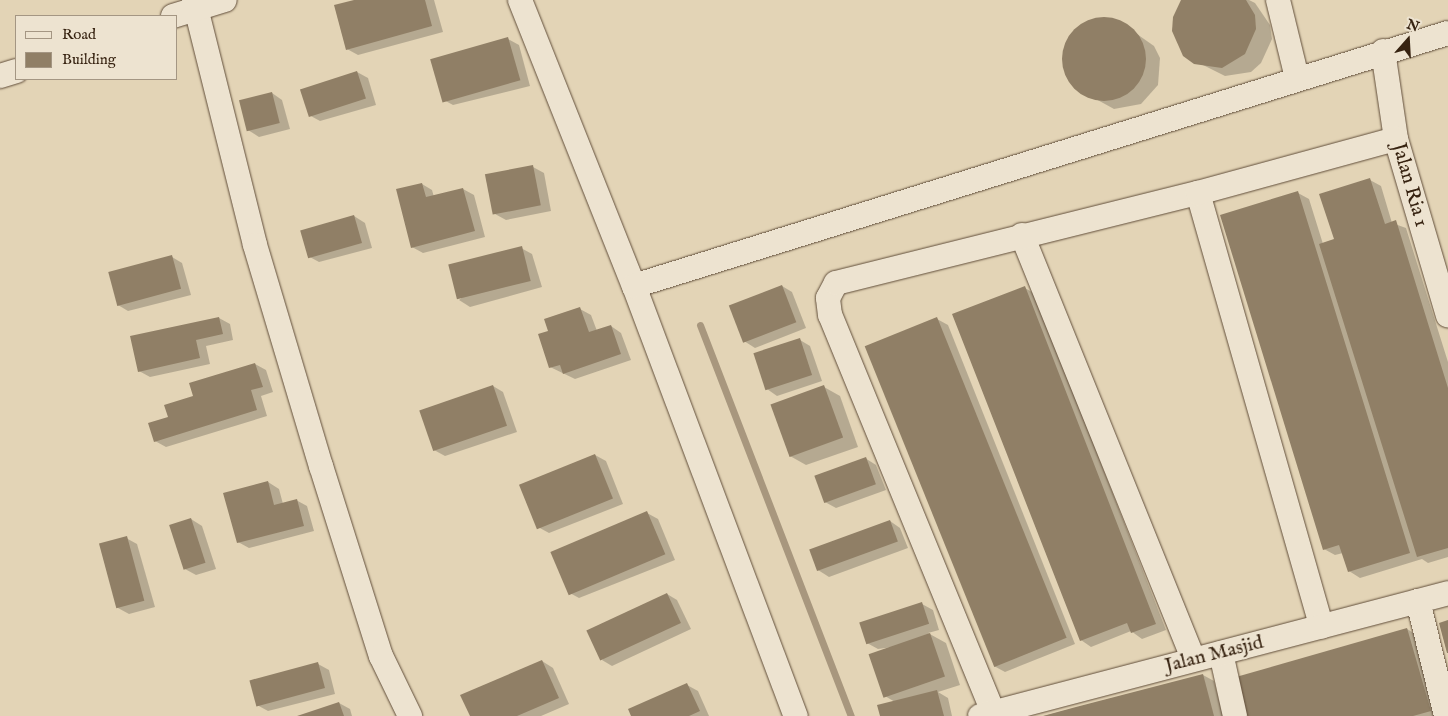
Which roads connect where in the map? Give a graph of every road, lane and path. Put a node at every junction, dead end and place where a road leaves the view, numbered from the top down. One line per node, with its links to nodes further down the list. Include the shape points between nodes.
1 (225, 0): 4 (street)
2 (520, 0): 14 (street)
3 (1278, 0): 10 (street)
4 (196, 4): 5 (street); 22 (street, via 256,245 321,466 381,656)
5 (175, 15)
6 (1448, 32): 7 (street)
7 (1383, 51): 10 (street); 11 (street, Jalan Ria 1)
8 (15, 71): 9 (street)
9 (0, 76)
10 (1297, 78): 14 (street)
11 (1396, 139): 12 (street); 15 (street, Jalan Ria 1)
12 (1198, 194): 13 (street); 18 (street)
13 (1022, 235): 20 (street); 21 (street, via 836,283 828,298 830,315)
14 (634, 286): 23 (street)
15 (1448, 316)
16 (1448, 593): 17 (street, Jalan Masjid)
17 (1418, 601): 18 (street, Jalan Masjid); 25 (street)
18 (1322, 627): 19 (street, Jalan Masjid)
19 (1221, 653): 20 (street, Jalan Masjid); 24 (street)
20 (1193, 659): 21 (street, Jalan Masjid)
21 (986, 714)
22 (410, 716)
23 (796, 716)
24 (1235, 716)
25 (1446, 716)

